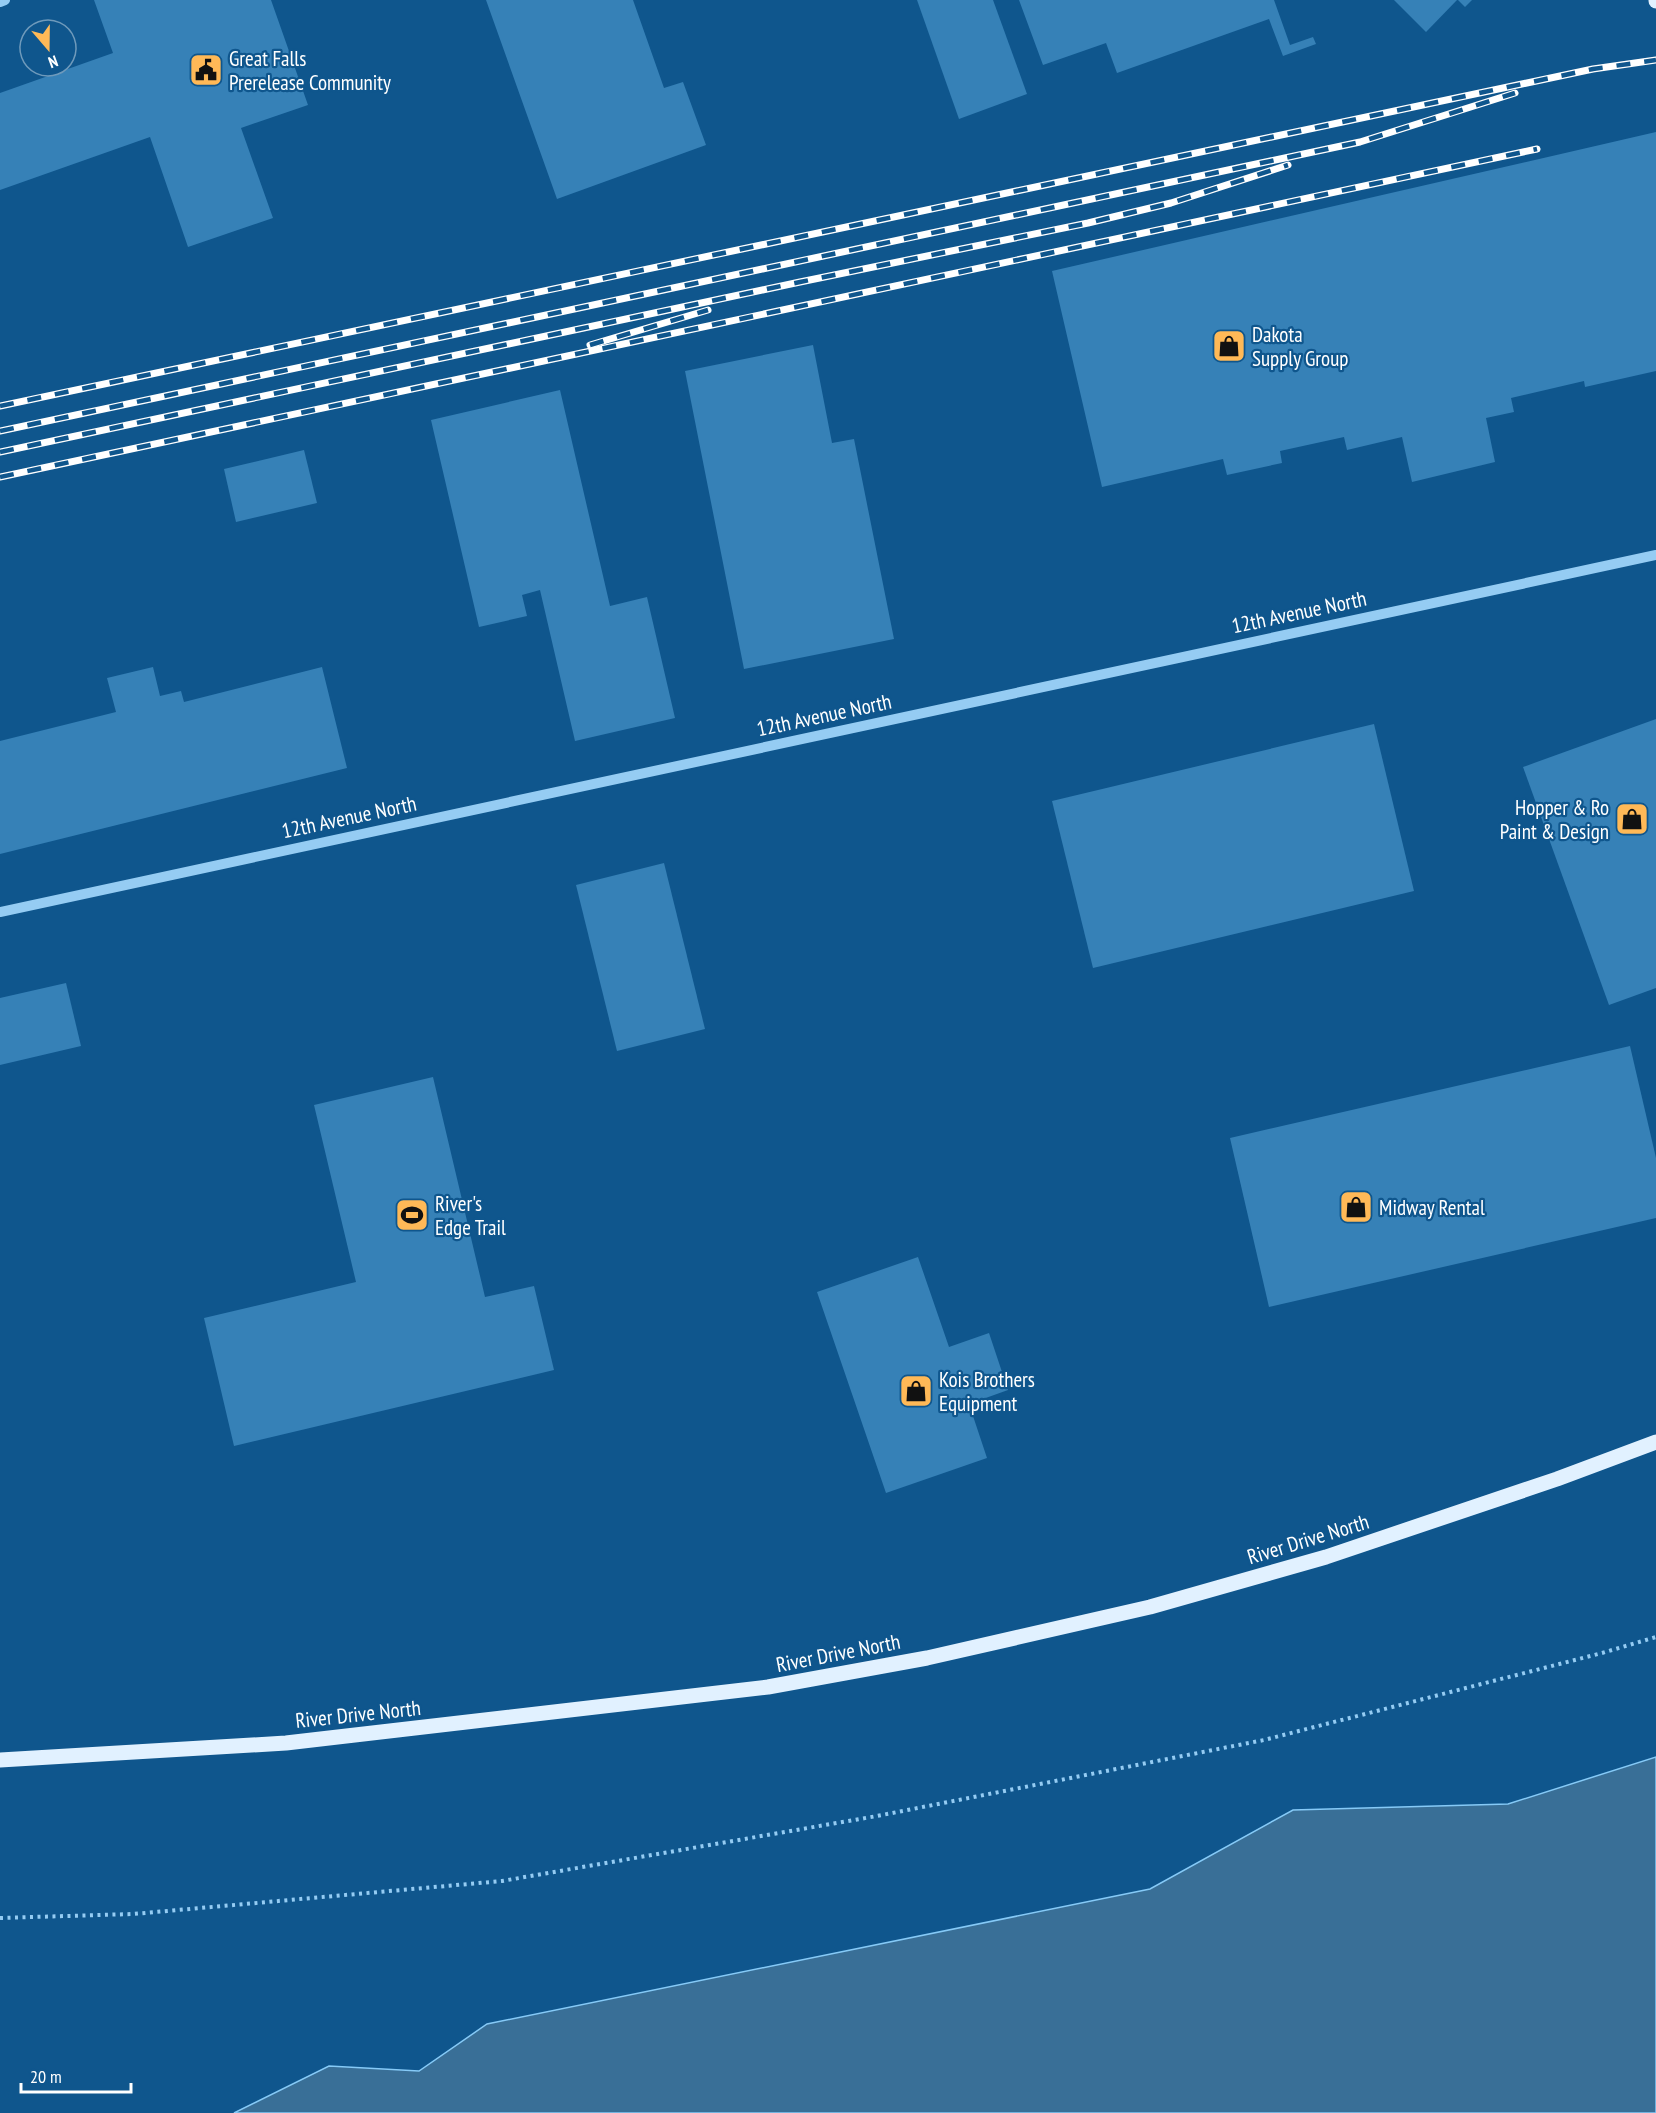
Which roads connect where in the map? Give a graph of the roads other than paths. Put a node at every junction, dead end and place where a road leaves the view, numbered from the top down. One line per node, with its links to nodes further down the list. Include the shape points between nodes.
1 (5, 0): 2 (street)
2 (0, 2)
3 (1656, 555): 4 (street, 12th Avenue North)
4 (0, 912)
5 (1656, 1442): 6 (main road, River Drive North, via 1315,1560 1150,1607 915,1660 768,1687 286,1743)
6 (0, 1760)

